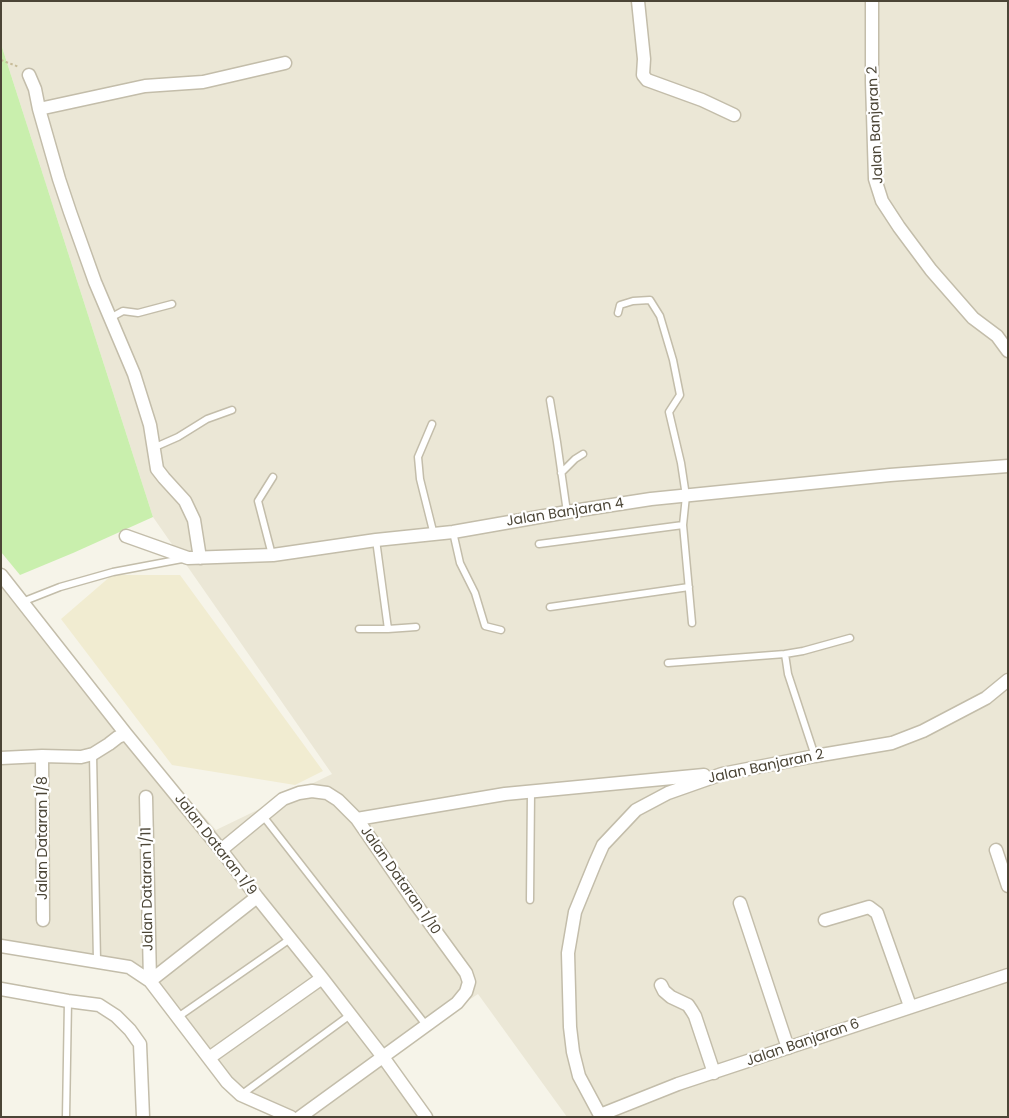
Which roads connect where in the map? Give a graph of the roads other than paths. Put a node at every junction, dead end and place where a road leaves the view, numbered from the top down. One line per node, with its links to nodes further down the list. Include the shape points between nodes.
1 (638, 1): 6 (street, via 643,75 647,80)
2 (872, 1): 10 (street, Jalan Banjaran 2, via 875,179 882,201 931,270 973,318 997,336)
3 (285, 63): 5 (street, via 203,82 145,86)
4 (29, 75): 5 (street)
5 (39, 109): 9 (street, via 67,204)
6 (734, 115)
7 (172, 304): 9 (lane, via 138,314 123,311)
8 (618, 313): 19 (lane, via 620,305 650,300 660,316 680,395 669,412)
9 (110, 318): 14 (street, via 134,374)
10 (1008, 351)
11 (550, 400): 17 (lane)
12 (232, 410): 14 (lane, via 207,419)
13 (432, 424): 23 (lane, via 418,457)
14 (154, 448): 28 (street, via 157,469 185,501 194,520)
15 (583, 454): 17 (lane)
16 (1008, 466): 19 (street, Jalan Banjaran 4)
17 (561, 473): 20 (lane)
18 (273, 477): 27 (lane, via 258,501)
19 (686, 496): 20 (street, Jalan Banjaran 4); 21 (lane)
20 (567, 512): 22 (street, Jalan Banjaran 4)
21 (683, 525): 26 (lane); 30 (lane)
22 (453, 532): 23 (street, Jalan Banjaran 4); 37 (lane, via 460,563 475,593 485,626)
23 (434, 535): 25 (street, Jalan Banjaran 4)
24 (126, 536): 28 (street, Jalan Banjaran 4)
25 (376, 540): 27 (street, Jalan Banjaran 4); 36 (lane)
26 (539, 544)
27 (272, 555): 28 (street, Jalan Banjaran 4)
28 (194, 558): 31 (lane, via 112,572)
29 (1, 575): 31 (street, Jalan Dataran 1/9)
30 (689, 587): 32 (lane); 33 (lane)
31 (22, 602): 42 (street, Jalan Dataran 1/9)
32 (550, 607)
33 (692, 623)
34 (416, 626): 36 (lane)
35 (359, 629): 36 (lane)
36 (388, 629)
37 (501, 630)
38 (850, 638): 39 (lane)
39 (785, 654): 40 (lane); 45 (lane, via 788,674)
40 (668, 663)
41 (1008, 680): 45 (street, Jalan Banjaran 2, via 986,698 923,731 892,743)
42 (126, 734): 43 (street); 52 (street, Jalan Dataran 1/9)
43 (93, 754): 44 (street, via 81,757); 62 (lane)
44 (42, 756): 46 (street); 58 (street, Jalan Dataran 1/8)
45 (815, 756): 47 (street, Jalan Banjaran 2)
46 (1, 758)
47 (722, 774): 48 (street); 78 (street, Jalan Banjaran 2, via 668,793 636,810 603,845 575,912 568,954 573,1052 579,1076)
48 (531, 792): 51 (street); 56 (lane)
49 (146, 797): 65 (street, Jalan Dataran 1/11)
50 (263, 816): 51 (street, Jalan Dataran 1/10, via 283,799 312,791 327,793); 52 (street, Jalan Dataran 1/10); 72 (lane)
51 (357, 819): 72 (street, Jalan Dataran 1/10, via 466,973 469,982 466,992 457,1003)
52 (221, 850): 55 (street, Jalan Dataran 1/9)
53 (996, 850): 54 (street)
54 (1008, 886)
55 (257, 897): 60 (street, Jalan Dataran 1/9); 65 (street, Jalan Dataran 1/11)
56 (530, 900)
57 (740, 903): 73 (street)
58 (43, 920)
59 (825, 920): 69 (street, via 869,907 877,912)
60 (290, 939): 64 (street, Jalan Dataran 1/9); 71 (lane)
61 (1, 946): 62 (street, Jalan Dataran 1/11)
62 (97, 961): 65 (street, Jalan Dataran 1/11, via 129,967)
63 (1008, 975): 69 (street, Jalan Banjaran 6)
64 (322, 978): 70 (street, Jalan Dataran 1/9); 75 (street)
65 (150, 981): 71 (street)
66 (660, 985): 76 (street, via 692,1011)
67 (1, 989): 68 (street)
68 (68, 1001): 79 (lane); 80 (street, via 99,1005 116,1016 140,1044)
69 (910, 1006): 73 (street, Jalan Banjaran 6)
70 (350, 1015): 74 (street, Jalan Dataran 1/9); 77 (lane)
71 (178, 1017): 75 (street)
72 (426, 1024): 74 (street, Jalan Dataran 1/10)
73 (788, 1048): 76 (street, Jalan Banjaran 6)
74 (383, 1057): 82 (street, Jalan Dataran 1/10); 83 (street, Jalan Dataran 1/9)
75 (209, 1058): 77 (street)
76 (714, 1073): 78 (street, Jalan Banjaran 6, via 678,1084)
77 (241, 1095): 81 (street)
78 (601, 1116)
79 (66, 1117)
80 (142, 1117)
81 (291, 1117)
82 (300, 1117)
83 (426, 1117)

